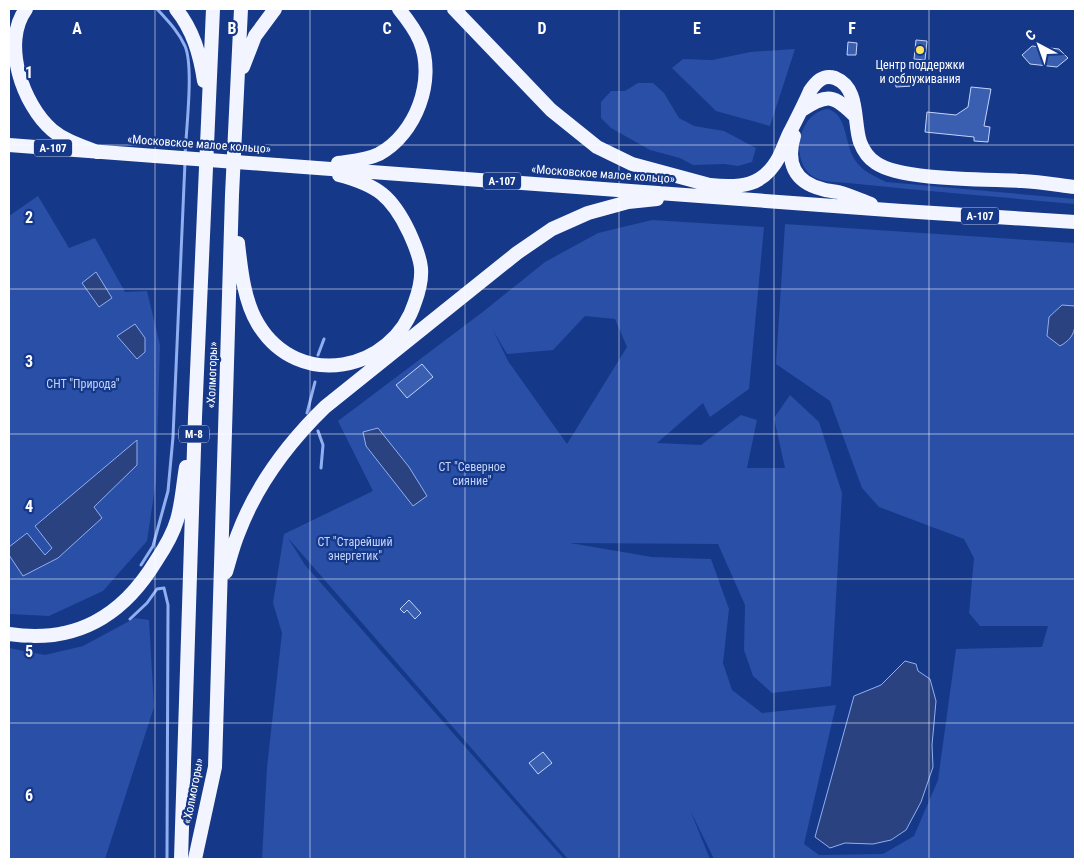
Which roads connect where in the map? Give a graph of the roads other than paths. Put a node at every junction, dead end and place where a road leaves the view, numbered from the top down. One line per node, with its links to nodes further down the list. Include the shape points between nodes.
1 (26, 9): 13 (highway, via 16,33 16,54 19,73 32,106 54,132)
2 (176, 9): 9 (highway, via 194,38)
3 (213, 9): 9 (highway, «Холмогоры» / М-8)
4 (241, 9): 8 (highway, «Холмогоры» / М-8)
5 (275, 9): 8 (highway, via 255,36)
6 (399, 9): 14 (highway, via 420,42 425,62 424,86 409,126 397,142 371,157)
7 (454, 9): 15 (highway, via 551,110 597,147 632,164)
8 (239, 77): 17 (highway, «Холмогоры» / М-8)
9 (209, 111): 22 (highway, «Холмогоры» / М-8)
10 (801, 113): 11 (highway, via 814,102 832,98); 11 (highway, via 816,83 830,76 838,79 850,92); 15 (highway, via 779,157 760,179 736,187); 20 (highway, via 790,151 791,162 798,175 812,186)
11 (855, 116): 16 (highway, via 864,151 878,164 900,173)
12 (9, 144): 13 (highway, «Московское малое кольцо» / А-107)
13 (97, 152): 14 (highway, «Московское малое кольцо» / А-107, bridge)
14 (309, 167): 17 (highway, via 360,180 376,188 402,217 421,267 420,287 411,315 398,334 377,352 354,362 331,367 308,364 288,356 272,343 258,324 244,281); 18 (highway, «Московское малое кольцо» / А-107)
15 (710, 185): 19 (highway)
16 (1075, 186)
17 (232, 195): 23 (highway, «Холмогоры» / М-8)
18 (689, 195): 19 (highway, «Московское малое кольцо» / А-107); 23 (highway, via 628,202 588,213 552,229 509,258 325,407 301,430 256,496 238,534)
19 (756, 200): 20 (highway, «Московское малое кольцо» / А-107)
20 (885, 210): 21 (highway, «Московское малое кольцо» / А-107)
21 (1075, 222)
22 (195, 417): 24 (highway, via 177,521 147,576 130,596 108,615 84,628 58,635 32,637); 25 (highway, «Холмогоры» / М-8)
23 (221, 587): 26 (highway, «Холмогоры» / М-8, via 215,767)
24 (9, 634)
25 (181, 859)
26 (195, 859)

